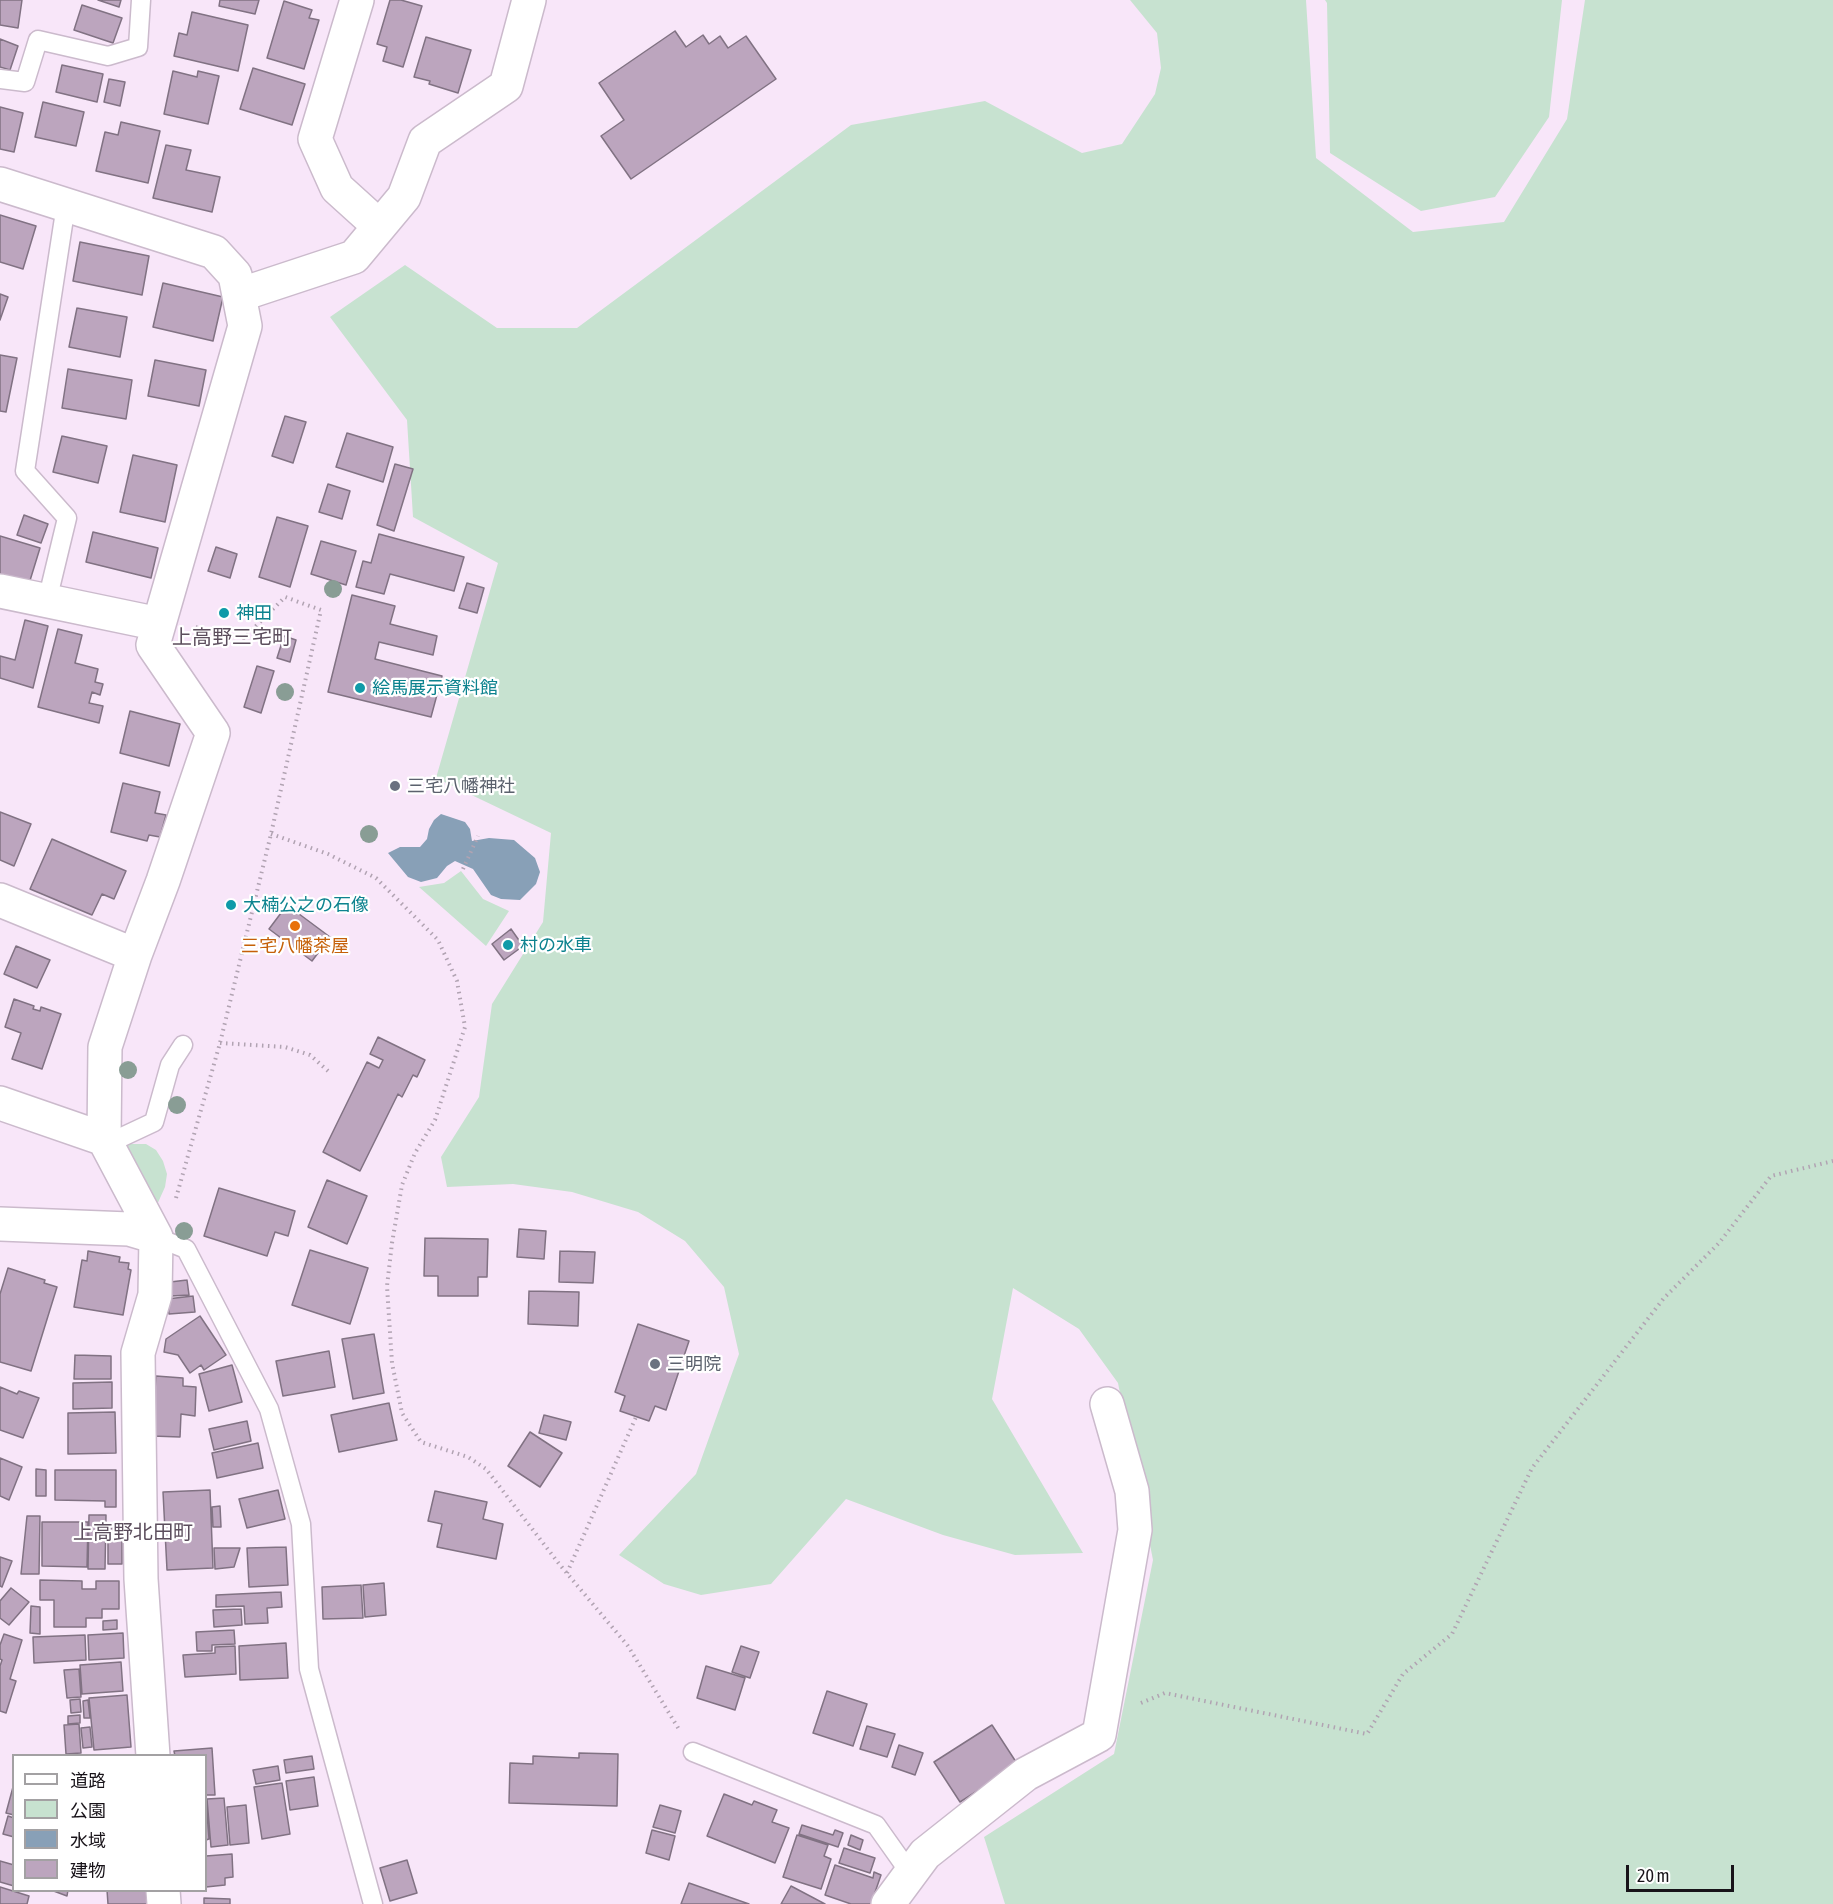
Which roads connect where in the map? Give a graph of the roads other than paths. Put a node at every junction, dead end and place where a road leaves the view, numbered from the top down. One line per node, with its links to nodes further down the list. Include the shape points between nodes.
1 (141, 0): 4 (lane, via 138,47 108,56 38,40 26,82)
2 (357, 0): 7 (street, via 315,139 337,188)
3 (529, 0): 7 (street, via 506,86 424,141 404,197)
4 (0, 79)
5 (0, 184): 6 (street)
6 (66, 205): 8 (street, via 214,252 235,275); 10 (lane, via 25,471 67,518)
7 (380, 226): 8 (street, via 354,257)
8 (239, 295): 11 (street, via 245,327)
9 (0, 591): 10 (street)
10 (47, 601): 11 (street)
11 (173, 625): 13 (street, via 153,645 213,734)
12 (0, 900): 13 (street)
13 (135, 955): 16 (street, via 105,1047)
14 (183, 1045): 16 (lane, via 170,1065 154,1122 122,1137)
15 (0, 1103): 16 (street)
16 (104, 1139): 18 (street)
17 (0, 1224): 18 (street, via 129,1229)
18 (156, 1237): 21 (street, via 155,1295 138,1353 141,1579); 23 (lane, via 186,1249 268,1409 301,1524 309,1669)
19 (1107, 1404): 22 (street, via 1132,1491 1135,1530 1099,1735 1026,1774 925,1854)
20 (693, 1752): 22 (lane, via 876,1825)
21 (153, 1754)
22 (910, 1873): 24 (street)
23 (373, 1904)
24 (888, 1904)

